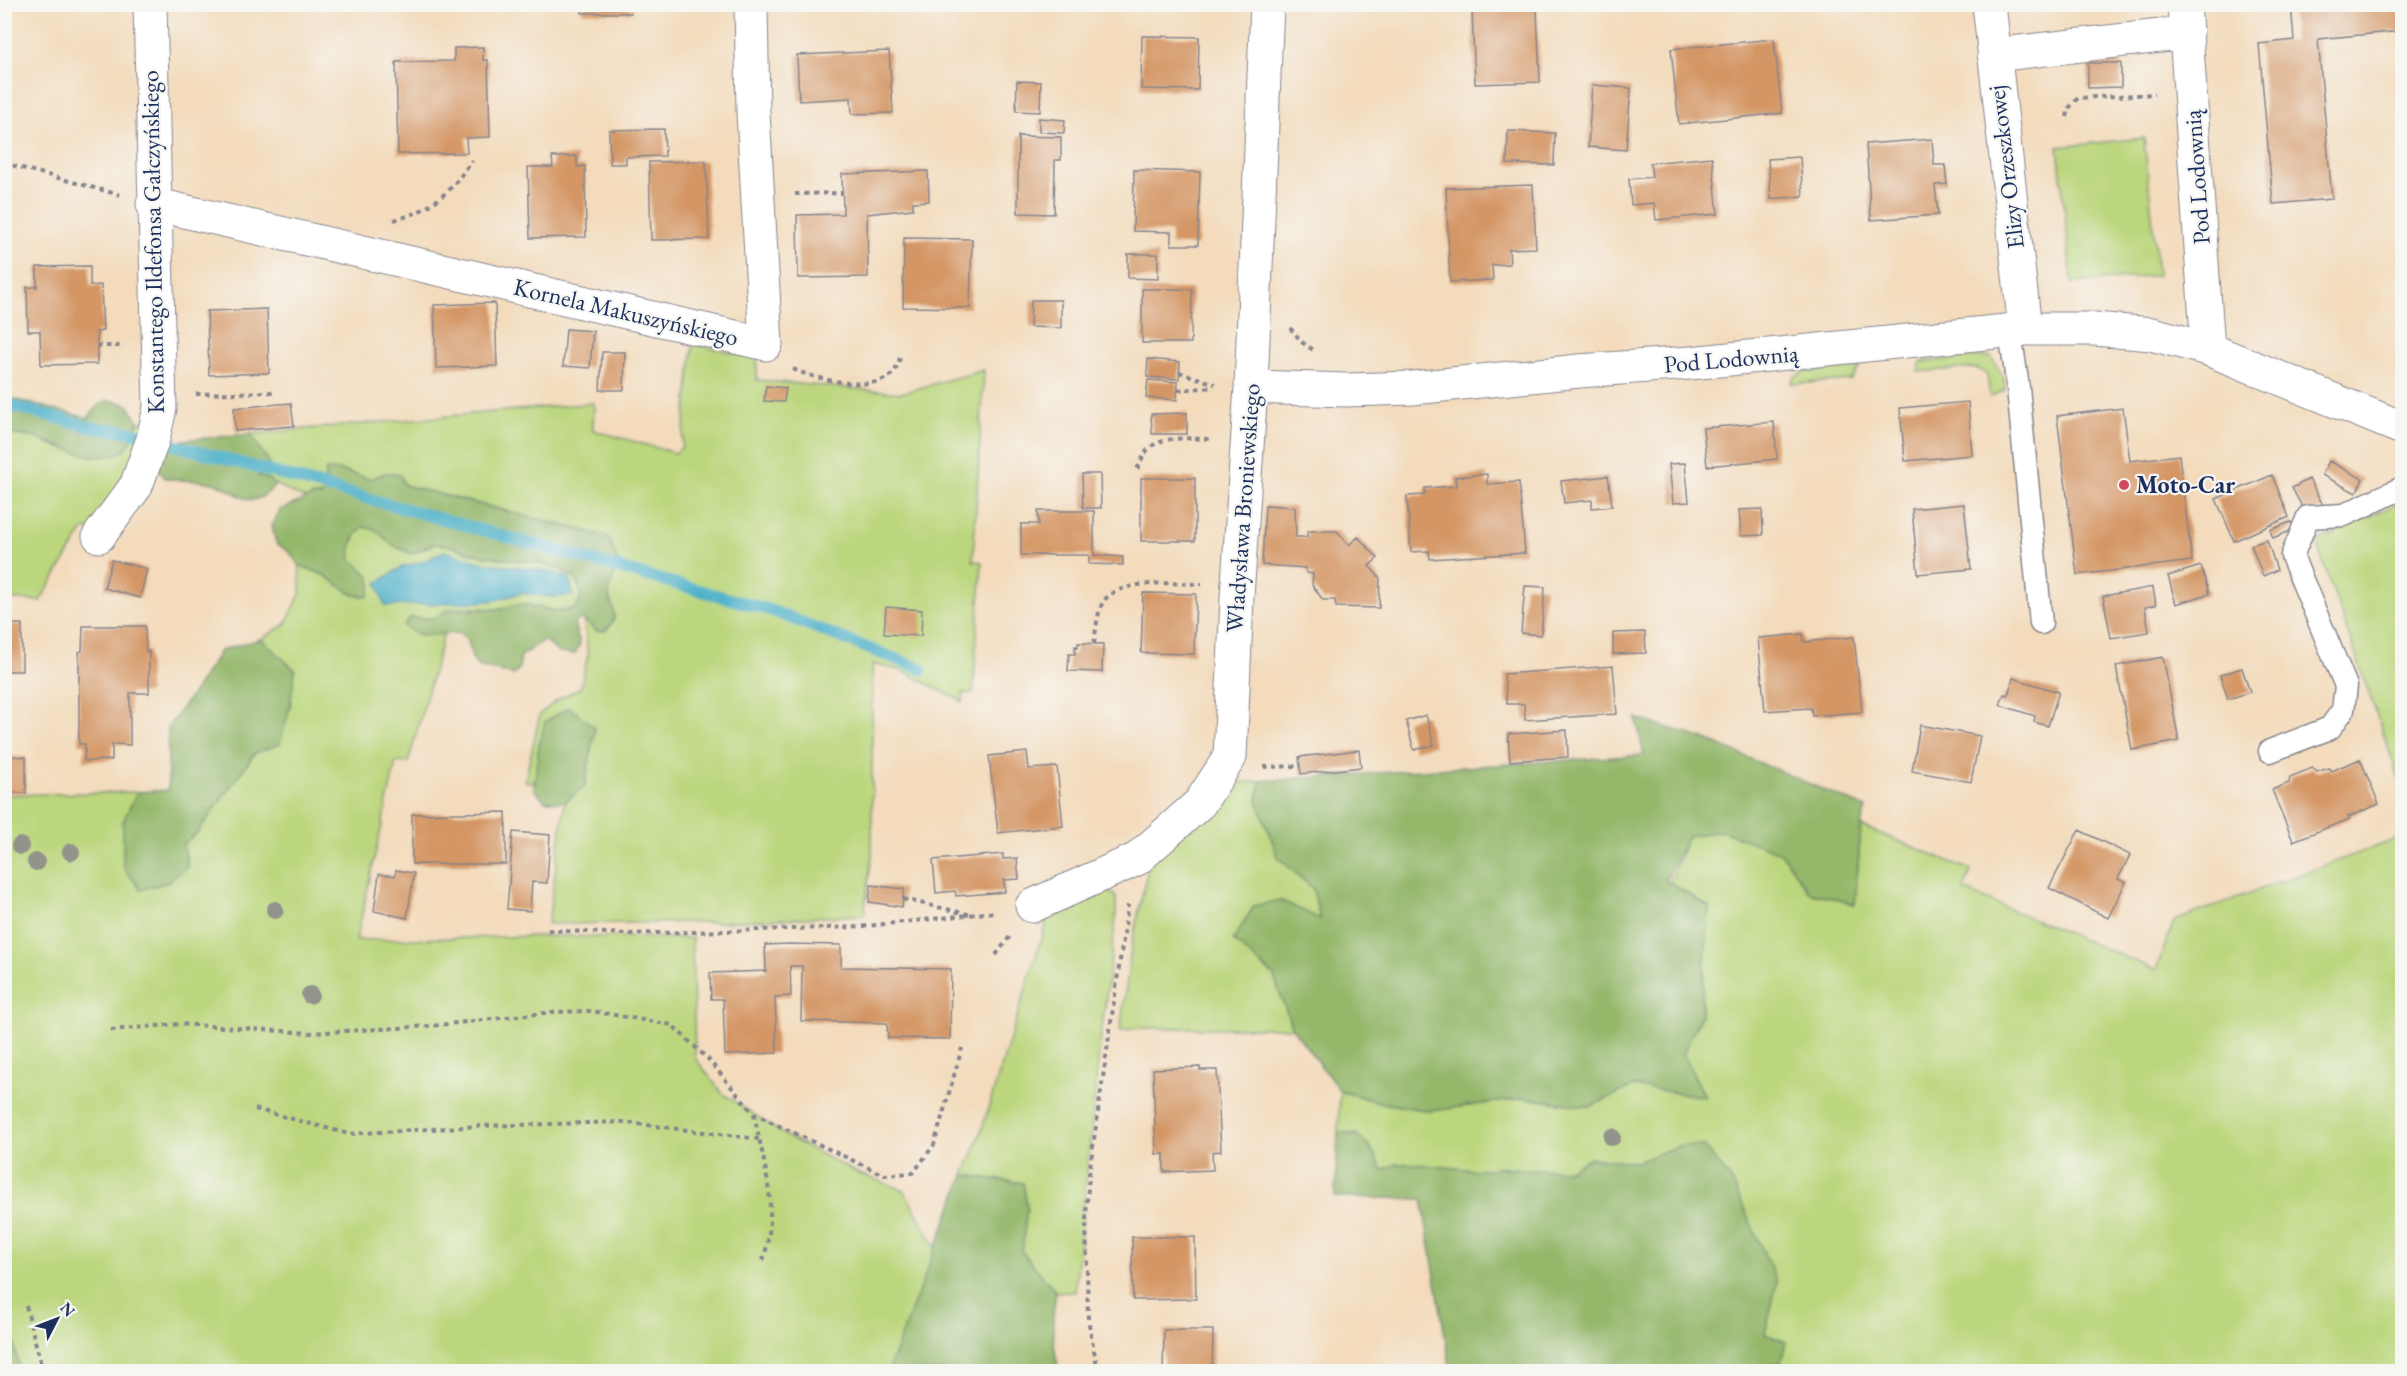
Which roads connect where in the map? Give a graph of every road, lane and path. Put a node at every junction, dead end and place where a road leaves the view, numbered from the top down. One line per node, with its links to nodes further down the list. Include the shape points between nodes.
1 (150, 4): 13 (street, Konstantego Ildefonsa Gałczyńskiego)
2 (751, 4): 12 (street, Kornela Makuszyńskiego)
3 (1267, 4): 22 (street, Władysława Broniewskiego)
4 (1989, 4): 6 (street, Elizy Orzeszkowej)
5 (2185, 19): 6 (street); 7 (street, Pod Lodownią)
6 (1994, 55): 16 (street, Elizy Orzeszkowej)
7 (2191, 92): 8 (path, via 2078,98); 18 (street, Pod Lodownią)
8 (2067, 117)
9 (472, 160): 14 (path, via 457,183 435,201 414,215)
10 (4, 163): 13 (path)
11 (843, 193): 12 (path)
12 (758, 195): 17 (street, Kornela Makuszyńskiego)
13 (153, 204): 17 (street, Kornela Makuszyńskiego); 24 (street, Konstantego Ildefonsa Gałczyńskiego)
14 (384, 222)
15 (1283, 320): 19 (path, via 1303,343)
16 (2018, 330): 18 (street, Pod Lodownią, via 2094,329 2152,334); 22 (street, Pod Lodownią, via 1413,387); 31 (lane, via 2018,388)
17 (766, 344): 20 (path, via 795,370 841,383 881,382 893,374)
18 (2208, 349): 25 (street, Pod Lodownią)
19 (1317, 352)
20 (900, 358)
21 (1179, 372): 22 (path)
22 (1238, 387): 26 (street, Władysława Broniewskiego)
23 (273, 392): 24 (path)
24 (159, 394): 29 (street, Konstantego Ildefonsa Gałczyńskiego, via 153,439 136,486)
25 (2403, 428)
26 (1247, 444): 27 (path, via 1179,439 1160,442 1147,450); 34 (street, Władysława Broniewskiego, via 1230,757 1200,803)
27 (1137, 469)
28 (2403, 488): 33 (lane, via 2344,515 2308,517 2292,556 2346,686 2343,710 2330,728)
29 (99, 536)
30 (1208, 584): 32 (path, via 1143,583 1110,594 1102,603)
31 (2041, 623)
32 (1094, 643)
33 (2270, 751)
34 (1137, 859): 36 (street, Władysława Broniewskiego); 48 (path, via 1089,1174 1088,1318)
35 (903, 899): 37 (path)
36 (1032, 906): 37 (path); 39 (path)
37 (975, 916): 38 (path, via 846,927 626,934)
38 (548, 930)
39 (996, 955)
40 (111, 1030): 43 (path, via 180,1024 310,1033 591,1011 672,1025 708,1059)
41 (962, 1047): 43 (path, via 934,1144 913,1173 884,1175)
42 (255, 1109): 44 (path, via 349,1134 623,1122)
43 (754, 1114): 44 (path)
44 (759, 1139): 45 (path, via 770,1186 769,1242)
45 (762, 1263)
46 (26, 1306): 47 (path)
47 (43, 1371)
48 (1098, 1371)

